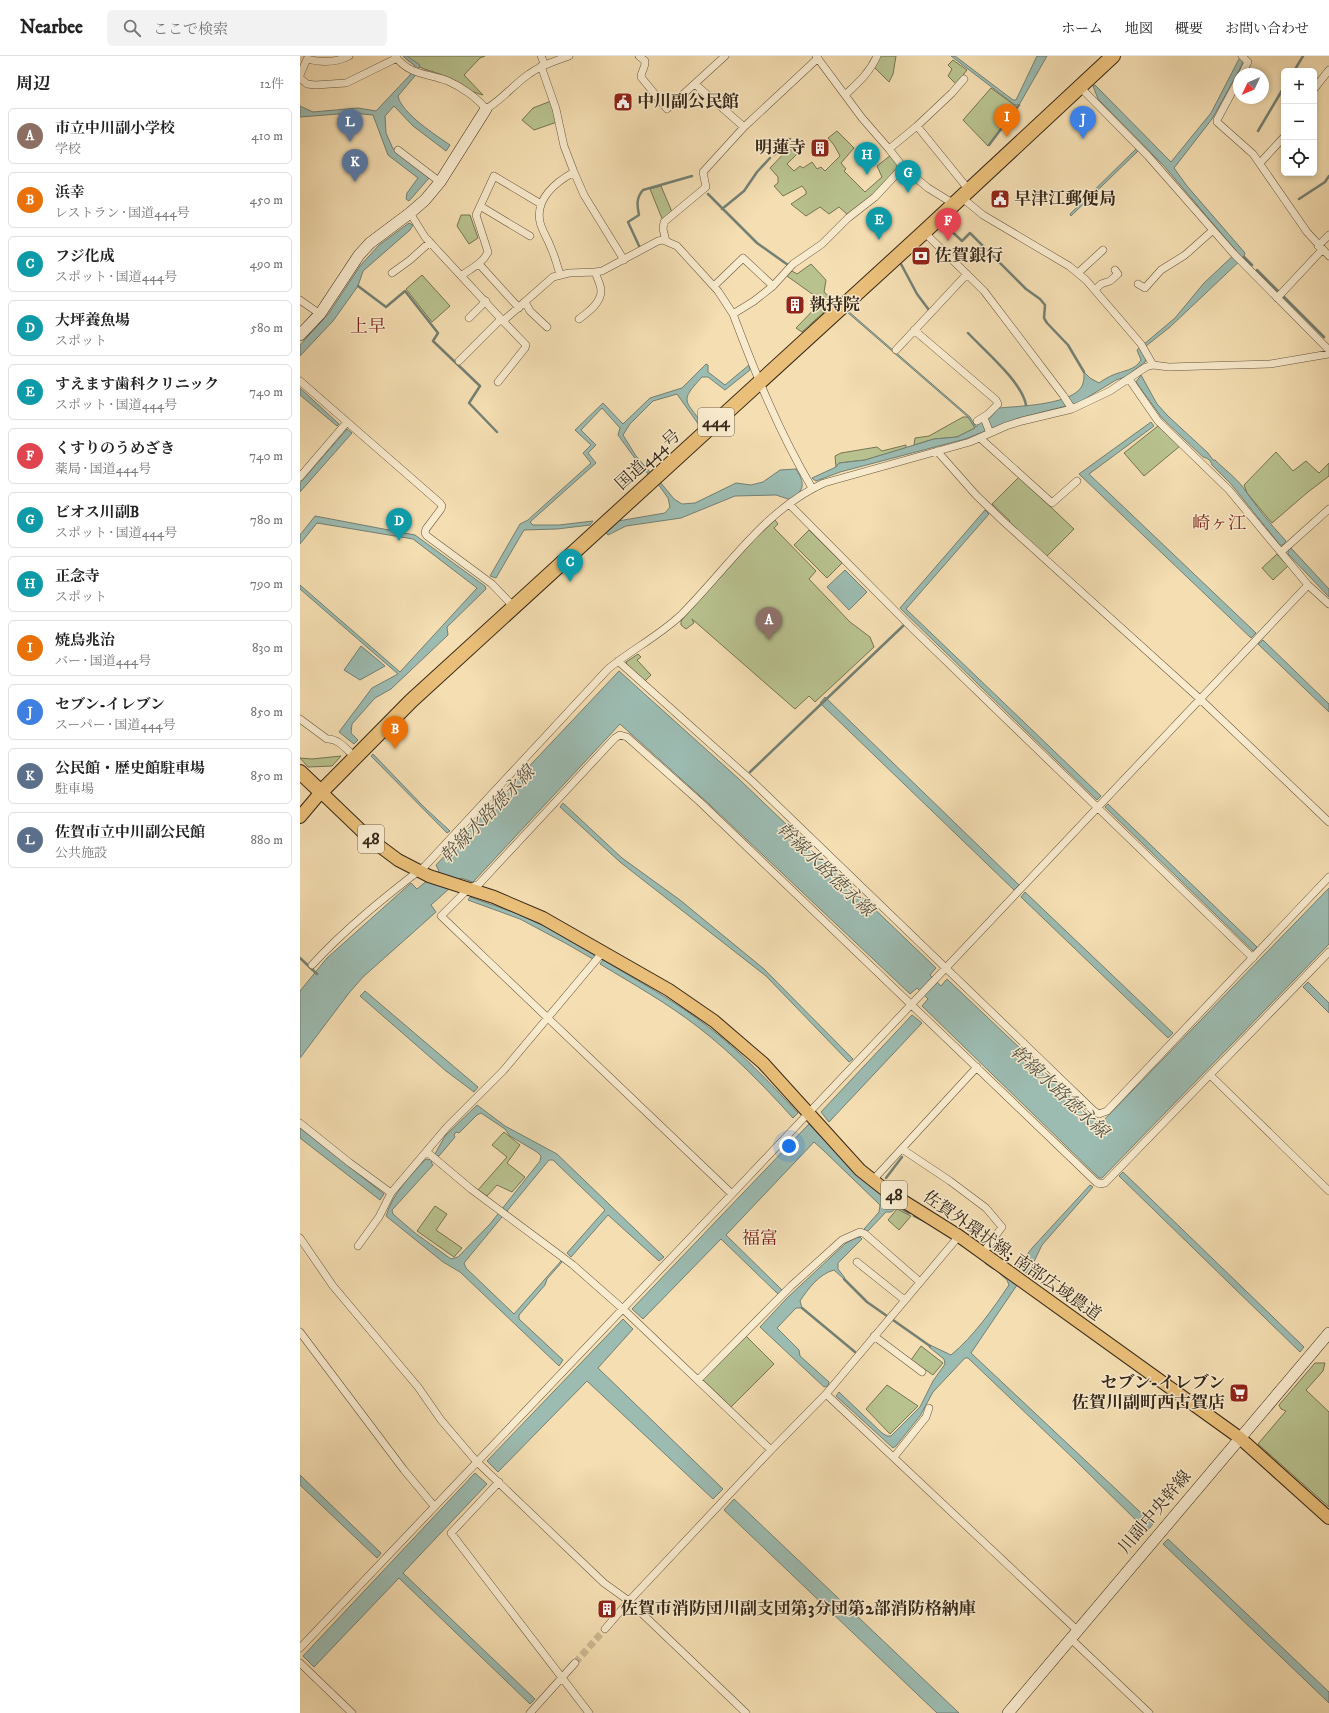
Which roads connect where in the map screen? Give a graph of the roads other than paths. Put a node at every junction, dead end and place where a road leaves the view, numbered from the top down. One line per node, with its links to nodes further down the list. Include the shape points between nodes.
1 (349, 56): 14 (street, via 340,60 319,62 307,59)
2 (541, 56): 11 (street)
3 (569, 56): 11 (street)
4 (639, 56): 16 (street, via 646,64 641,77 668,109)
5 (877, 56): 20 (street, via 873,66)
6 (1113, 56): 18 (highway, 国道444号 / 444)
7 (396, 57): 14 (street, via 346,83 314,85 307,84); 21 (street, via 414,72 452,83)
8 (720, 57): 16 (street)
9 (817, 57): 20 (street); 23 (street)
10 (1244, 58): 12 (street, via 1248,62)
11 (543, 66): 21 (street, via 529,74); 29 (street, via 564,146)
12 (1245, 68)
13 (1329, 70): 17 (street)
14 (300, 77)
15 (964, 79): 22 (street)
16 (695, 84): 23 (street)
17 (1317, 85)
18 (1080, 87): 31 (highway, 国道444号 / 444); 35 (street, via 1148,156)
19 (1233, 90): 27 (street, via 1217,122 1239,140)
20 (845, 95): 25 (street)
21 (486, 109): 30 (street)
22 (917, 126): 25 (street); 31 (street)
23 (744, 127): 39 (street, via 703,172 706,187 664,222)
24 (1281, 140): 27 (street)
25 (889, 149): 28 (street)
26 (398, 150): 30 (street)
27 (1260, 163): 41 (street)
28 (903, 167): 31 (street, via 928,188); 55 (street, via 875,197 848,218 822,244 793,264)
29 (574, 172): 32 (street, via 549,190); 44 (street, via 584,195)
30 (440, 182): 34 (street)
31 (961, 197): 36 (highway, 国道444号 / 444); 49 (street, via 983,216)
32 (542, 204): 33 (street, via 494,176); 50 (street, via 540,224)
33 (480, 206): 38 (street); 45 (street, via 476,215 488,252)
34 (410, 213): 40 (street); 62 (street, via 370,243 359,255)
35 (1212, 231): 53 (street, via 1190,252 1161,270 1145,288); 57 (street)
36 (924, 232): 51 (street); 78 (highway, 国道444号 / 444)
37 (1329, 235): 41 (street)
38 (530, 236)
39 (666, 241): 44 (street, via 658,241); 54 (street, via 676,246)
40 (430, 242): 48 (street); 52 (street)
41 (1320, 248): 43 (street); 57 (street)
42 (1103, 250): 49 (street)
43 (1329, 256)
44 (624, 260): 47 (street)
45 (479, 264): 52 (street); 61 (street)
46 (1115, 270): 56 (street, via 1118,274)
47 (595, 272): 50 (street); 65 (street, via 602,290 600,297 591,311)
48 (392, 273)
49 (1078, 273): 56 (street)
50 (560, 274): 60 (street)
51 (967, 274): 68 (street); 79 (street, via 999,309)
52 (462, 275): 59 (street)
53 (1138, 284)
54 (714, 286): 55 (street, via 744,258); 63 (street)
55 (773, 286): 63 (street)
56 (1095, 290): 74 (street, via 1143,346)
57 (1277, 298): 71 (street)
58 (300, 300): 62 (street)
59 (486, 301): 64 (street); 66 (street)
60 (524, 302): 61 (street); 67 (street)
61 (518, 308): 66 (street)
62 (320, 314): 69 (street)
63 (733, 314): 78 (street)
64 (469, 318)
65 (580, 319)
66 (503, 321): 73 (street, via 499,321); 77 (street, via 526,345)
67 (547, 327)
68 (914, 330): 70 (street); 81 (street, via 996,400 998,404 980,419)
69 (300, 335)
70 (896, 350)
71 (1329, 350)
72 (1329, 354): 74 (street, via 1270,364 1169,367)
73 (459, 362)
74 (1152, 365): 75 (street)
75 (1129, 379): 79 (street); 89 (street, via 1158,421 1229,490)
76 (300, 381): 80 (street)
77 (498, 382)
78 (759, 383): 86 (street, via 789,449); 92 (highway, 国道444号 / 444)
79 (1072, 409): 81 (street, via 1022,421)
80 (347, 422): 84 (street); 92 (street, via 440,503 441,510 426,529 427,536 492,584)
81 (990, 433): 82 (street)
82 (980, 438): 83 (street); 85 (street, via 1052,503)
83 (937, 451): 86 (street); 94 (street, via 1004,522)
84 (300, 477)
85 (1077, 481)
86 (812, 488): 87 (street)
87 (790, 505): 93 (street, via 762,526 680,616 630,655); 99 (street, via 913,629)
88 (1329, 509): 89 (street)
89 (1281, 552): 90 (street)
90 (1308, 585): 91 (street); 94 (street)
91 (1329, 604)
92 (514, 607): 96 (highway, 国道444号 / 444, via 411,701)
93 (618, 661): 102 (street, via 425,866); 109 (street, via 752,781)
94 (1200, 699): 99 (street); 101 (street)
95 (300, 719): 96 (street, via 327,739 333,738 338,741)
96 (355, 757): 98 (highway, 国道444号 / 444)
97 (300, 772): 98 (highway)
98 (321, 792): 100 (main road); 102 (main road, 48, via 370,839 398,860)
99 (1098, 807): 107 (street); 109 (street)
100 (300, 817)
101 (1329, 822)
102 (424, 874): 104 (main road, 48); 108 (street, via 409,877)
103 (1329, 877): 107 (street)
104 (463, 887): 106 (main road, 佐賀外環状線; 南部広域農道 / 48, via 543,918); 110 (street, via 479,884 620,735 626,737 700,802); 111 (street, via 441,916)
105 (1329, 952): 113 (street)
106 (602, 953): 111 (street); 114 (main road, 佐賀外環状線; 南部広域農道 / 48, via 669,990 714,1021 763,1063)
107 (1253, 958): 109 (street, via 1107,1111 1099,1114)
108 (312, 965)
109 (946, 968): 110 (street)
110 (912, 1004): 112 (street); 114 (street)
111 (548, 1018): 117 (street, via 503,1071 447,1127); 121 (street)
112 (977, 1067): 113 (street, via 1100,1184 1105,1183); 116 (street)
113 (1210, 1075): 119 (street)
114 (809, 1114): 118 (main road, 佐賀外環状線; 南部広域農道 / 48); 121 (street, via 802,1118)
115 (300, 1123): 120 (street)
116 (902, 1149): 118 (street); 125 (street, via 986,1208 1002,1227)
117 (432, 1156): 120 (street); 129 (street, via 573,1265)
118 (872, 1180): 122 (main road, 佐賀外環状線; 南部広域農道 / 48)
119 (1329, 1191)
120 (391, 1193): 124 (street, via 379,1217)
121 (732, 1194): 129 (street)
122 (960, 1236): 125 (main road, 佐賀外環状線; 南部広域農道 / 48); 127 (street)
123 (300, 1238): 140 (street, via 333,1286)
124 (358, 1246)
125 (983, 1253): 137 (main road, 佐賀外環状線; 南部広域農道 / 48)
126 (857, 1262): 128 (street, via 902,1298)
127 (920, 1282): 128 (street); 134 (street, via 860,1232 842,1240 791,1286)
128 (907, 1298): 132 (street)
129 (623, 1309): 134 (street); 140 (street)
130 (300, 1332): 142 (street)
131 (1329, 1333): 137 (street, 川副中央幹線)
132 (874, 1336): 133 (street); 135 (street)
133 (922, 1372)
134 (698, 1380): 138 (street)
135 (826, 1394): 138 (street); 139 (street)
136 (929, 1408): 139 (street, via 926,1417)
137 (1240, 1438): 143 (main road, 佐賀外環状線; 南部広域農道 / 48); 146 (street, 川副中央幹線)
138 (771, 1450): 144 (street)
139 (894, 1457): 146 (street)
140 (476, 1461): 141 (street); 142 (street)
141 (499, 1482): 144 (street, via 604,1583); 150 (street, via 451,1533)
142 (434, 1506): 147 (street)
143 (1329, 1518)
144 (629, 1601): 145 (street); 154 (street)
145 (605, 1629)
146 (1074, 1635): 155 (street, 川副中央幹線); 156 (street)
147 (300, 1648)
148 (575, 1662): 150 (street)
149 (300, 1663): 151 (street)
150 (562, 1677): 152 (street); 153 (street)
151 (352, 1713)
152 (530, 1713)
153 (589, 1713)
154 (746, 1713)
155 (1008, 1713)
156 (1149, 1713)

